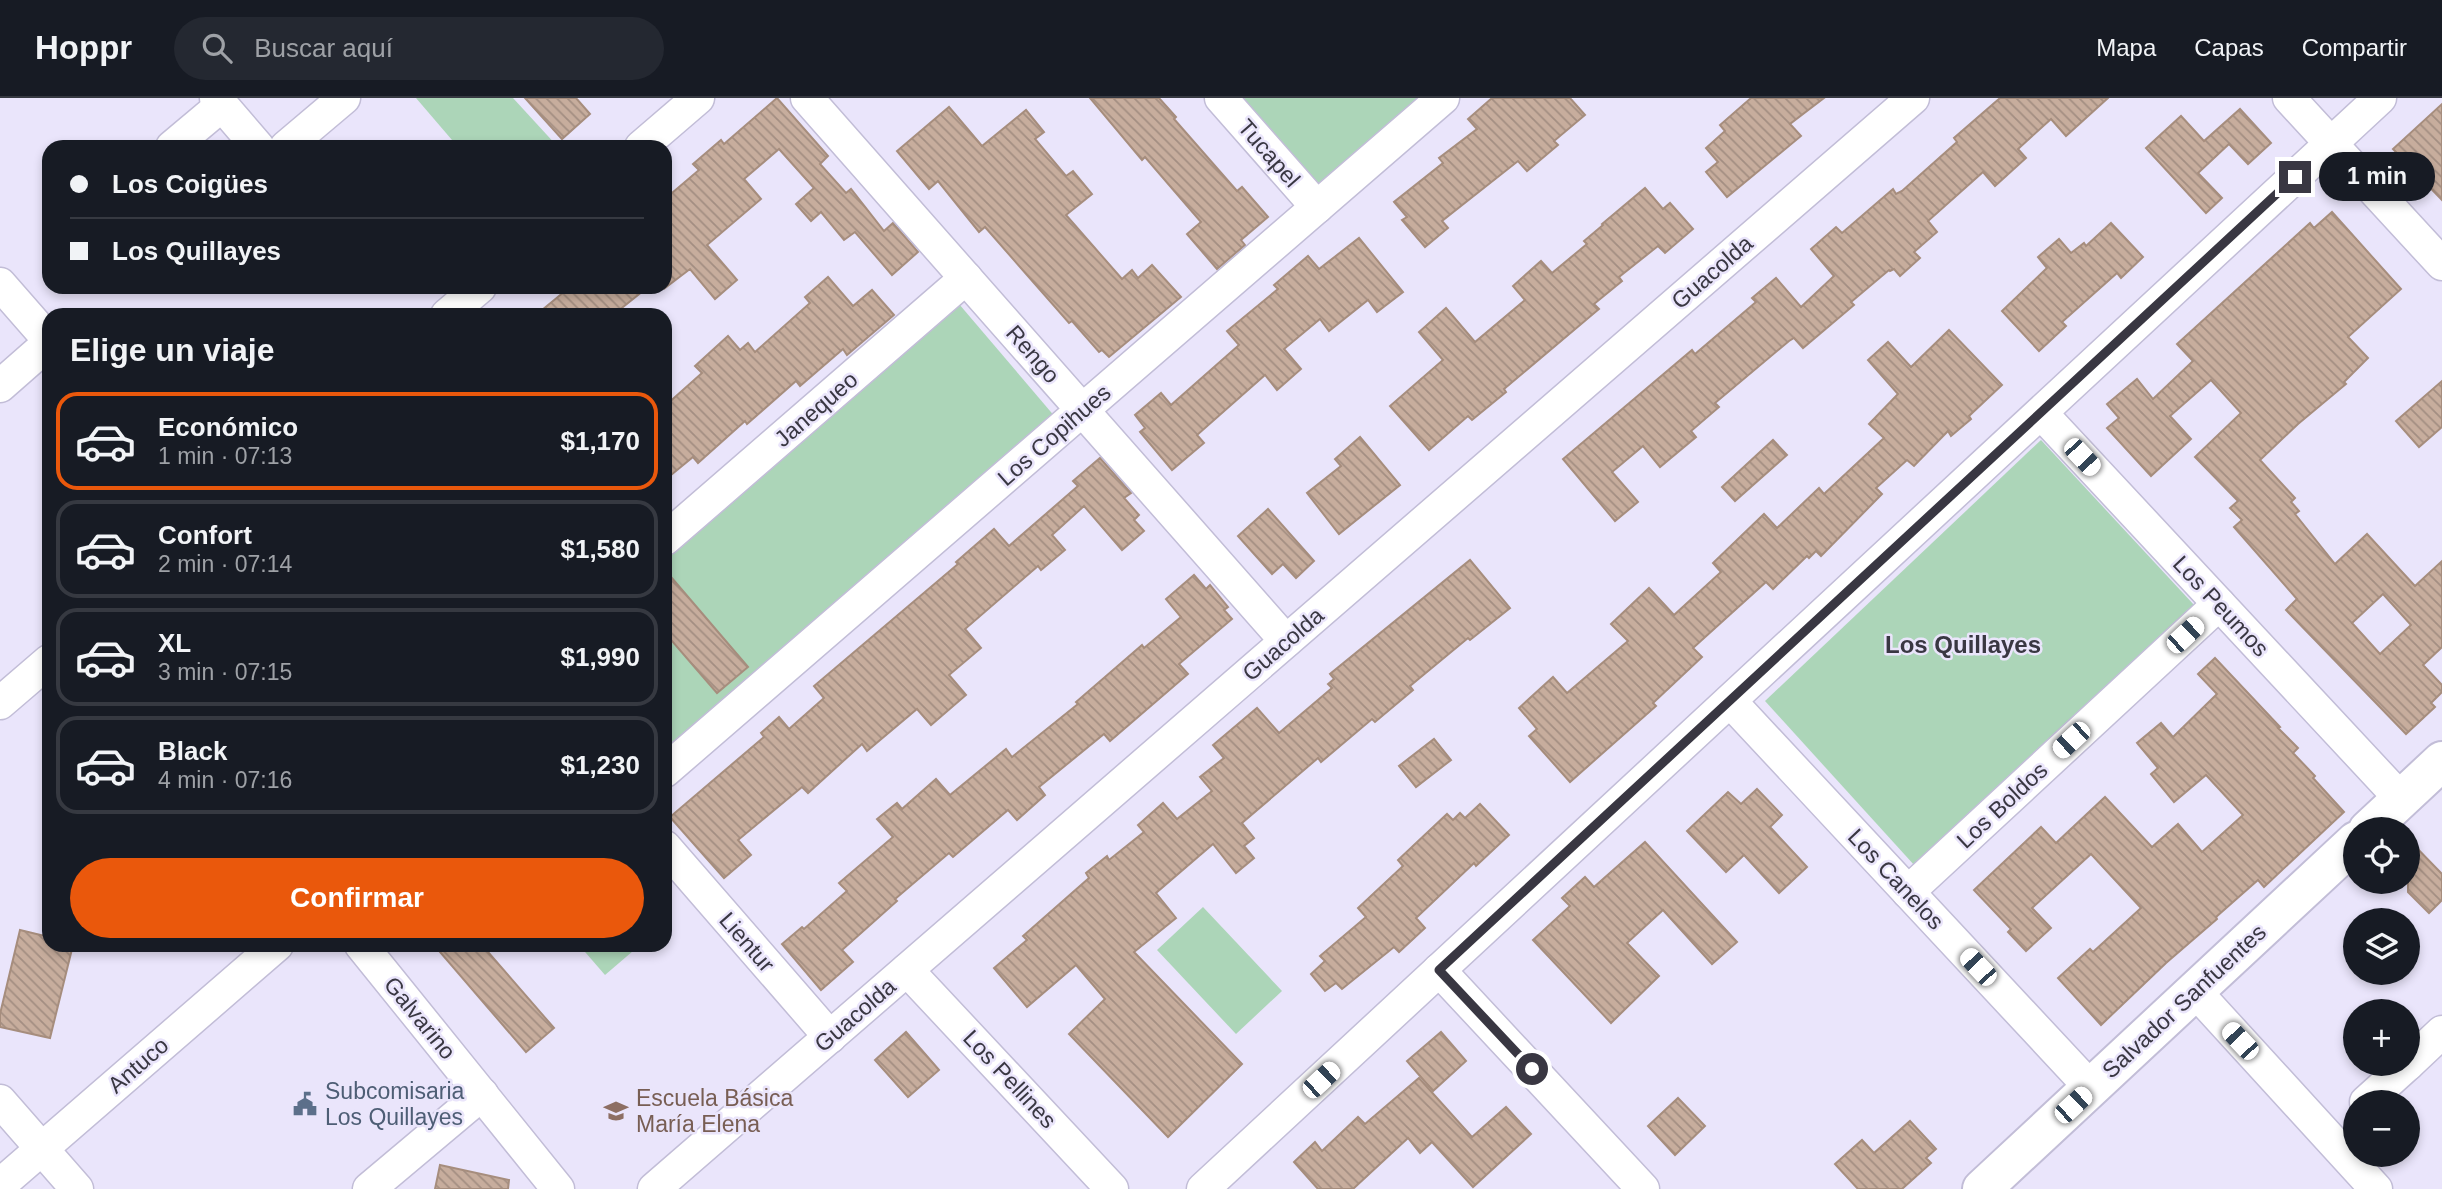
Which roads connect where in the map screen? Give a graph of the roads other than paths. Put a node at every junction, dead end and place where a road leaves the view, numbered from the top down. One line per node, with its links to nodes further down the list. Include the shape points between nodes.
1 (344, 98): 12 (street)
2 (698, 98): 13 (street)
3 (807, 98): 17 (street, Rengo)
4 (1221, 98): 15 (street, Tucapel)
5 (1443, 98): 15 (street, Los Copihues)
6 (1913, 98): 28 (street, Guacolda)
7 (2289, 98): 14 (street)
8 (2380, 98): 14 (street)
9 (219, 101): 10 (street); 11 (street)
10 (179, 140)
11 (252, 140)
12 (294, 140)
13 (649, 140)
14 (2330, 145): 16 (street); 25 (street)
15 (1317, 207): 24 (street, Los Copihues)
16 (2442, 264)
17 (966, 278): 24 (street, Rengo); 26 (street, Janequeo)
18 (0, 284): 21 (street)
19 (472, 294): 20 (street)
20 (455, 308)
21 (42, 334)
22 (42, 348): 23 (street)
23 (0, 386)
24 (1082, 410): 28 (street, Rengo); 32 (street, Los Copihues)
25 (2041, 413): 27 (street, Los Peumos); 31 (street)
26 (672, 533)
27 (2219, 604): 34 (street, Los Peumos); 38 (street, Los Boldos)
28 (1286, 641): 41 (street, Guacolda)
29 (42, 666): 30 (street)
30 (2, 696)
31 (1730, 701): 38 (street, Los Canelos); 42 (street)
32 (672, 765)
33 (2440, 766): 34 (street)
34 (2401, 799): 35 (street)
35 (2382, 817)
36 (2343, 853): 43 (street, Salvador Sanfuentes)
37 (672, 855): 45 (street, Lientur)
38 (1908, 892): 48 (street, Los Canelos)
39 (269, 952): 54 (street, Antuco)
40 (366, 952): 50 (street, Galvarino)
41 (907, 970): 45 (street, Guacolda); 60 (street, Los Pellines)
42 (1439, 970): 61 (street); 62 (street)
43 (2194, 991): 48 (street, Salvador Sanfuentes); 53 (street)
44 (2442, 1032): 46 (street)
45 (830, 1037): 59 (street, Guacolda)
46 (2420, 1053)
47 (2395, 1076): 49 (street)
48 (2091, 1088): 63 (street, Salvador Sanfuentes)
49 (2379, 1090)
50 (482, 1094): 57 (street); 58 (street, Galvarino)
51 (0, 1101): 54 (street)
52 (2343, 1124): 53 (street)
53 (2329, 1137): 64 (street)
54 (42, 1149): 55 (street, Antuco); 56 (street)
55 (0, 1185)
56 (77, 1189)
57 (369, 1189)
58 (558, 1189)
59 (654, 1189)
60 (1112, 1189)
61 (1203, 1189)
62 (1643, 1189)
63 (1982, 1189)
64 (2376, 1189)

